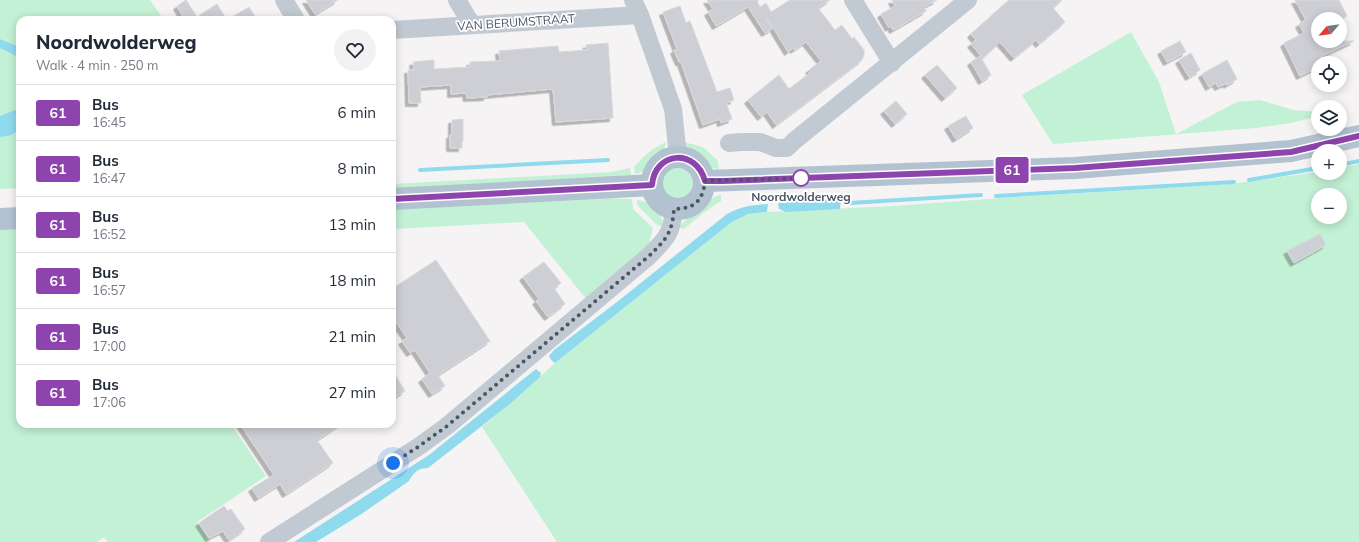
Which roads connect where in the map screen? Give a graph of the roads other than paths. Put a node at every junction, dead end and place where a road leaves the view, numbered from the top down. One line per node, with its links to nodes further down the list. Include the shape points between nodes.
1 (284, 0): 6 (street)
2 (457, 0): 7 (street)
3 (853, 0): 9 (street)
4 (968, 0): 9 (street)
5 (636, 4): 7 (street, VAN BERUMSTRAAT); 12 (street, via 673,109)
6 (294, 16)
7 (472, 25): 8 (street, VAN BERUMSTRAAT)
8 (396, 30)
9 (892, 63): 11 (street, via 787,148 776,148 760,142)
10 (1359, 136): 13 (main road, via 1291,152 1075,168)
11 (729, 143)
12 (678, 157): 13 (main road, via 686,158 699,167); 14 (main road, via 659,166 655,171)
13 (705, 181): 16 (main road, via 700,199 693,206)
14 (652, 185): 15 (main road); 16 (main road, via 659,201)
15 (396, 199)
16 (674, 209): 19 (street, via 667,238 649,256 447,426)
17 (16, 218): 18 (main road)
18 (0, 219)
19 (269, 542)

